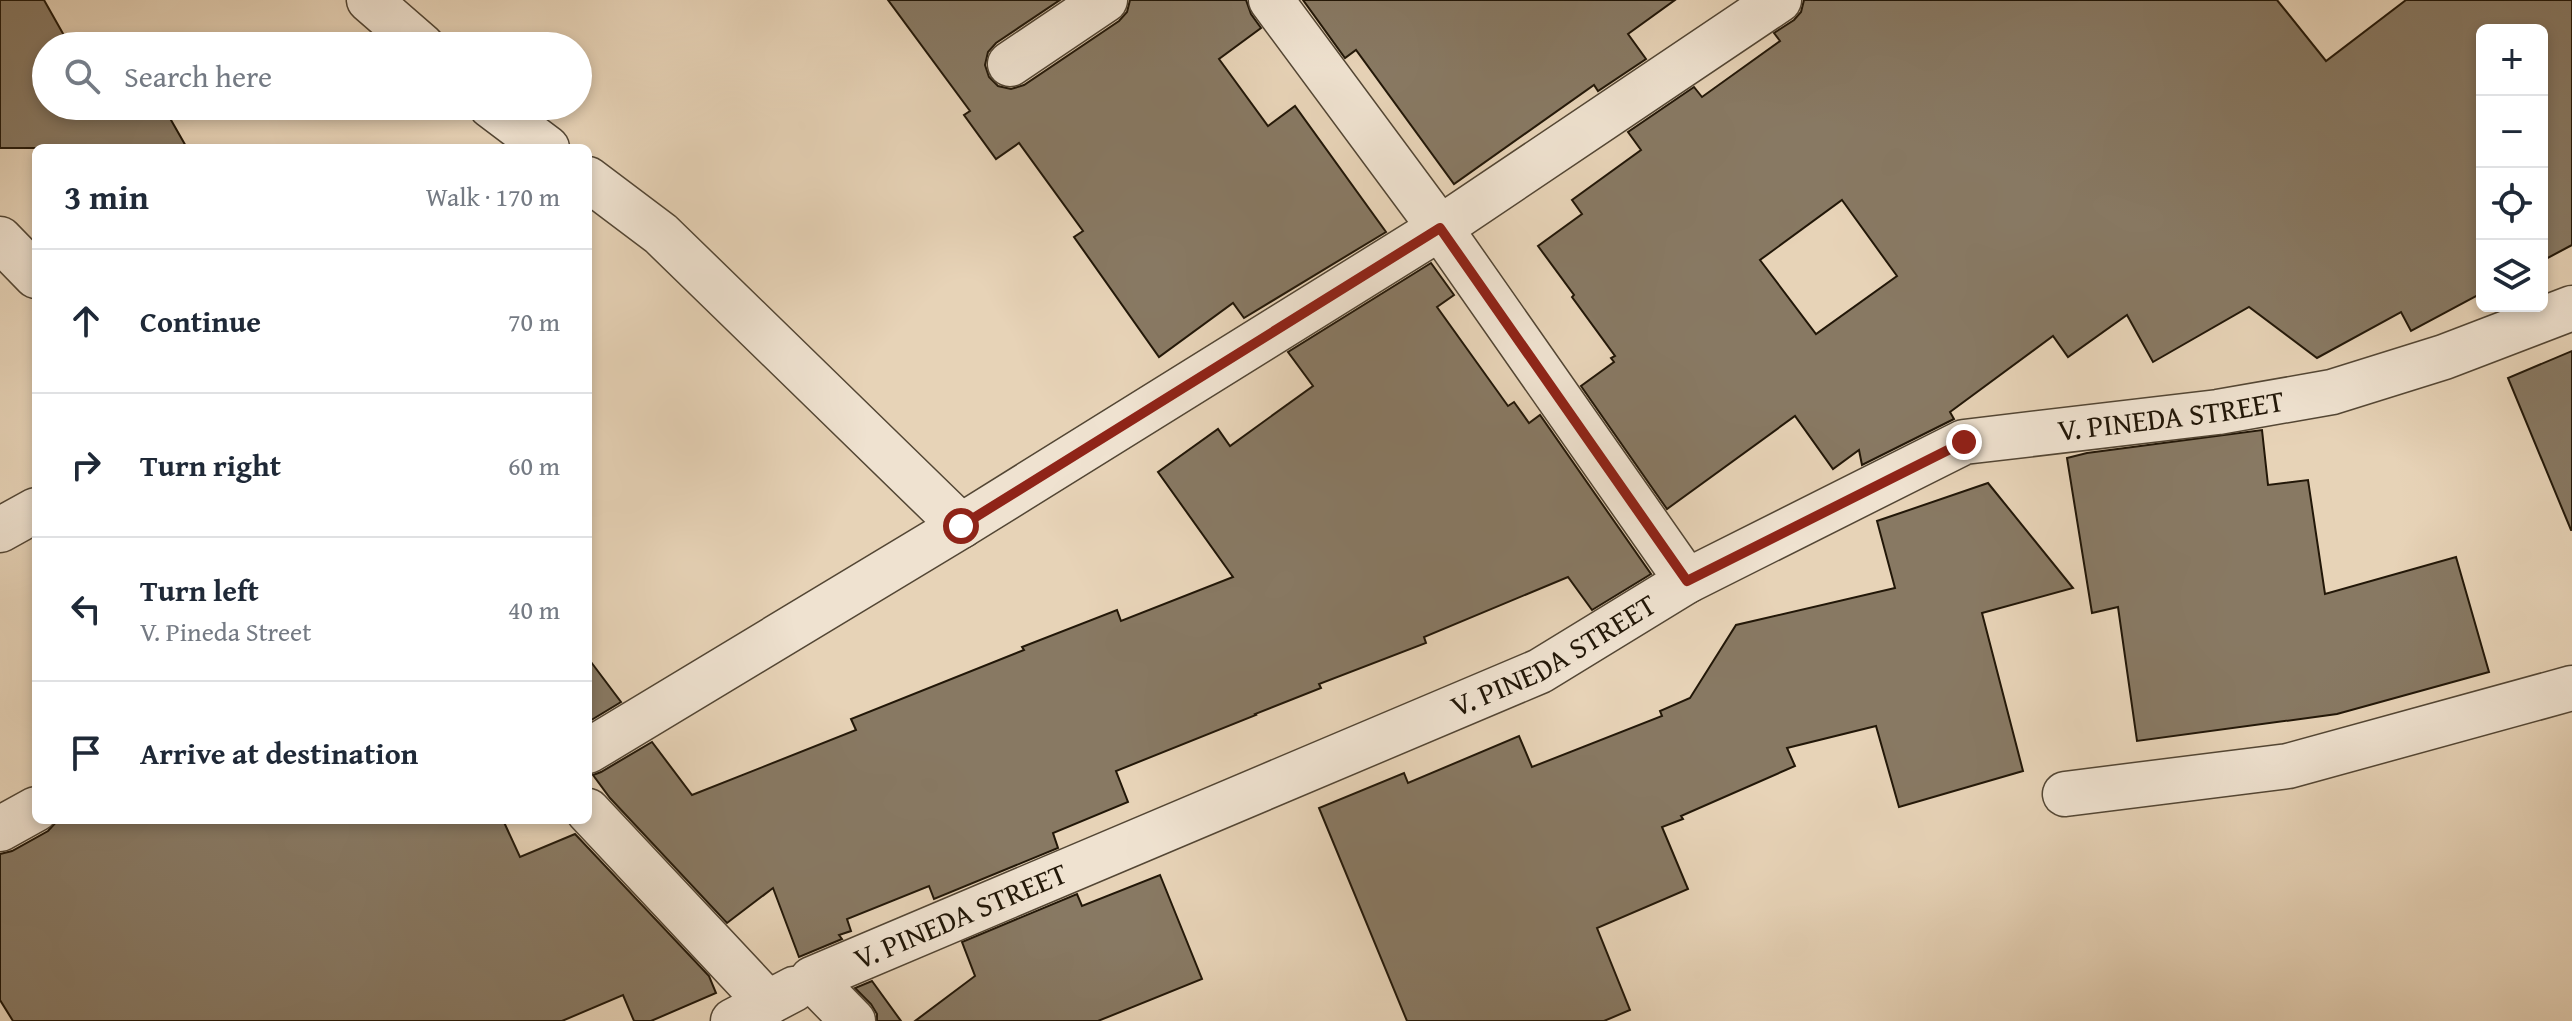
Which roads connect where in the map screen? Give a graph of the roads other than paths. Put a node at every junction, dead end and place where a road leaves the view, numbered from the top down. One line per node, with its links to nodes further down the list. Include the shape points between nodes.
1 (369, 0): 5 (street)
2 (1105, 0): 6 (street)
3 (1271, 0): 10 (street)
4 (1779, 0): 10 (street)
5 (406, 32)
6 (1010, 64)
7 (510, 120): 8 (street)
8 (542, 144)
9 (592, 182): 15 (street, via 661,234)
10 (1440, 228): 15 (street); 17 (street)
11 (0, 239): 12 (street)
12 (32, 272)
13 (2572, 308): 17 (street, V. PINEDA STREET, via 2332,392 2218,412 1964,442)
14 (32, 512): 16 (street)
15 (961, 526): 19 (street)
16 (0, 530)
17 (1687, 581): 24 (street, V. PINEDA STREET, via 1540,671)
18 (2572, 688): 20 (street, via 2288,766)
19 (592, 749)
20 (2065, 794)
21 (32, 811): 23 (street)
22 (592, 816): 25 (street)
23 (0, 829)
24 (812, 979): 25 (street, V. PINEDA STREET); 26 (street)
25 (750, 1012)
26 (853, 1021)

